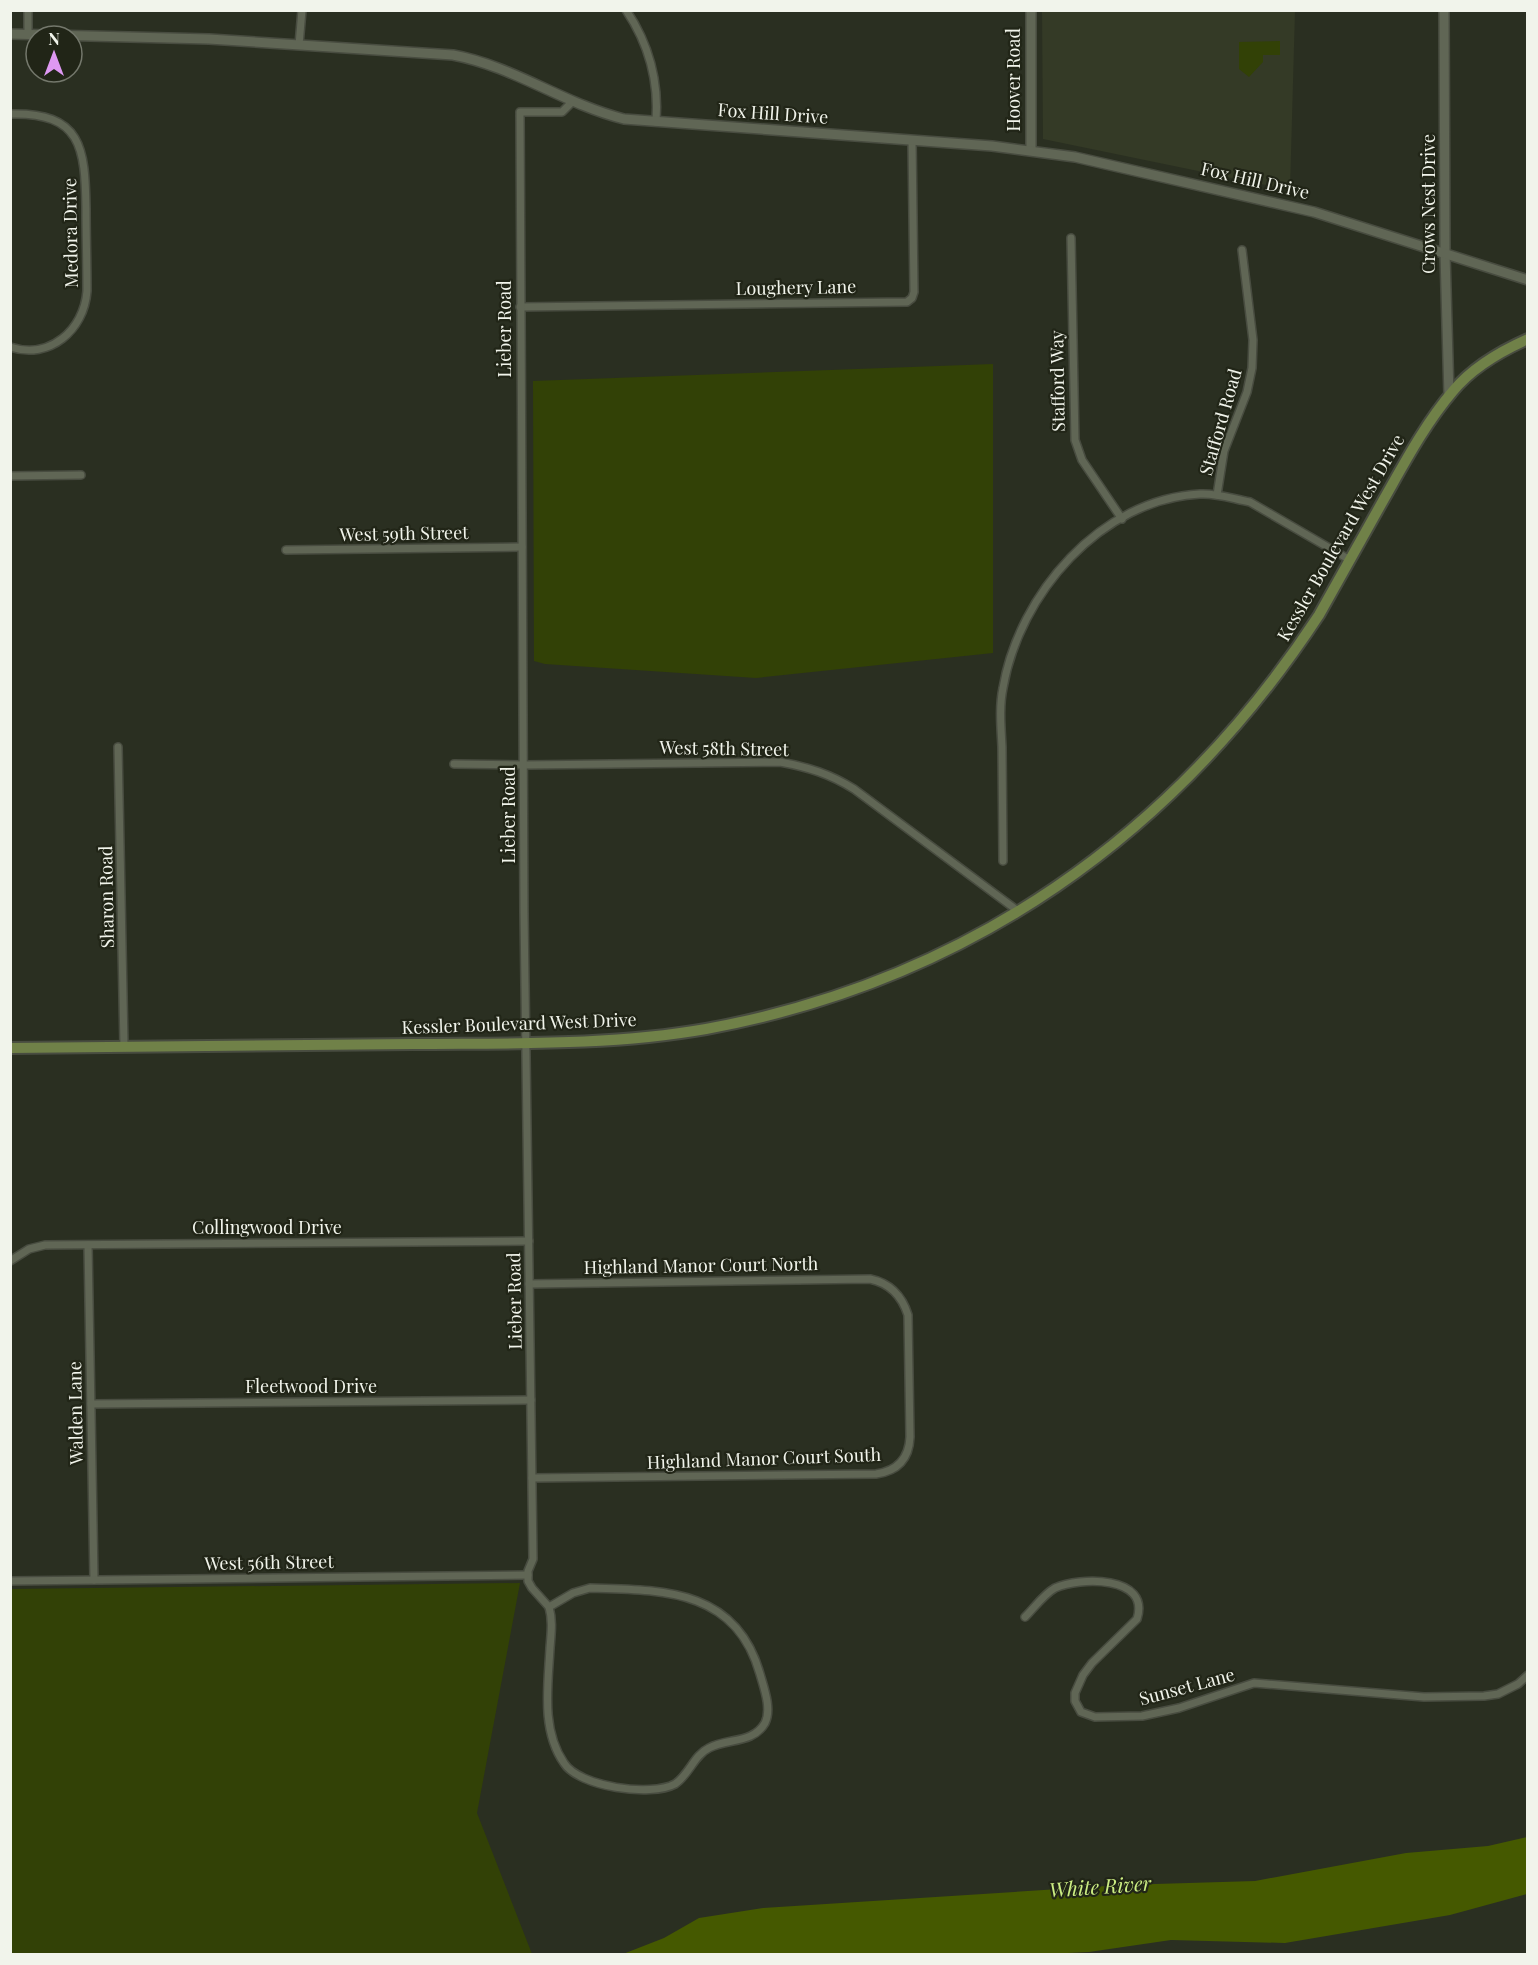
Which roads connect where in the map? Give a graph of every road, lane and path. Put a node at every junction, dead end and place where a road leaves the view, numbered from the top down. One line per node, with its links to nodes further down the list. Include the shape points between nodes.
1 (302, 10): 6 (street)
2 (626, 10): 9 (street, via 650,61 656,88)
3 (1031, 10): 11 (street, Hoover Road)
4 (1444, 10): 14 (street, Crows Nest Drive)
5 (84, 36): 6 (street, Fox Hill Drive)
6 (299, 45): 7 (street, Fox Hill Drive, via 469,58)
7 (572, 102): 9 (street, Fox Hill Drive, via 598,113); 16 (street, Lieber Road, via 562,112 520,112)
8 (10, 114): 18 (street, Medora Drive, via 31,113 51,118 71,133 80,146 86,170 87,291 79,321 60,341 34,350)
9 (656, 122): 10 (street, Fox Hill Drive)
10 (912, 140): 11 (street, Fox Hill Drive); 16 (street, Loughery Lane, via 914,292 907,302)
11 (1031, 150): 14 (street, Fox Hill Drive, via 1076,156 1314,212)
12 (1071, 238): 23 (street, Stafford Way, via 1075,440 1084,463)
13 (1242, 250): 22 (street, Stafford Road, via 1252,368 1247,392 1225,447)
14 (1445, 254): 15 (street, Fox Hill Drive); 19 (street, Crows Nest Drive)
15 (1527, 280)
16 (520, 307): 24 (street, Lieber Road)
17 (1527, 339): 19 (main road, Kessler Boulevard West Drive, via 1479,368)
18 (10, 347)
19 (1449, 396): 26 (main road, Kessler Boulevard West Drive, via 1415,444)
20 (10, 476): 21 (street)
21 (81, 476)
22 (1217, 495): 23 (street, Stafford Road, via 1160,501); 26 (street, Stafford Road, via 1250,502)
23 (1122, 519): 30 (street, via 1089,541 1056,574 1032,608 1012,650 1001,699)
24 (522, 547): 25 (street, West 59th Street); 29 (street, Lieber Road)
25 (286, 550)
26 (1350, 560): 31 (main road, Kessler Boulevard West Drive, via 1286,664 1201,766 1108,850)
27 (118, 747): 33 (street, Sharon Road)
28 (454, 764): 29 (street, West 58th Street)
29 (524, 765): 31 (street, West 58th Street, via 780,762 812,768 847,785); 32 (street, Lieber Road)
30 (1003, 861)
31 (1018, 911): 32 (main road, Kessler Boulevard West Drive, via 903,970 783,1012 674,1034)
32 (526, 1044): 33 (main road, Kessler Boulevard West Drive); 35 (street, Lieber Road)
33 (124, 1046): 34 (main road, Kessler Boulevard West Drive)
34 (10, 1048)
35 (529, 1241): 36 (street, Collingwood Drive); 39 (street, Lieber Road)
36 (88, 1245): 37 (street, Collingwood Drive, via 37,1246); 41 (street, Walden Lane)
37 (10, 1262)
38 (874, 1279): 39 (street, Highland Manor Court North); 42 (street, Highland Manor Court South, via 897,1294 908,1315 909,1444 906,1456 895,1468 876,1474)
39 (529, 1284): 40 (street, Lieber Road)
40 (531, 1400): 41 (street, Fleetwood Drive); 42 (street, Lieber Road)
41 (91, 1404): 44 (street, Walden Lane)
42 (532, 1478): 43 (street, Lieber Road, via 533,1559)
43 (528, 1575): 44 (street, West 56th Street); 46 (street, via 532,1588)
44 (94, 1580): 45 (street, West 56th Street)
45 (10, 1581)
46 (549, 1607): 46 (street, via 578,1591 620,1588 673,1594 717,1610 736,1626 754,1652 768,1710 764,1724 746,1738 705,1750 684,1776 667,1787 615,1787 580,1777 563,1762 549,1724)
47 (1025, 1617): 48 (street, Sunset Lane, via 1051,1590 1064,1585 1110,1581 1130,1591 1137,1601 1137,1619 1092,1663 1075,1693 1081,1712 1095,1717 1159,1713 1254,1683 1456,1698 1498,1694)
48 (1527, 1675)

